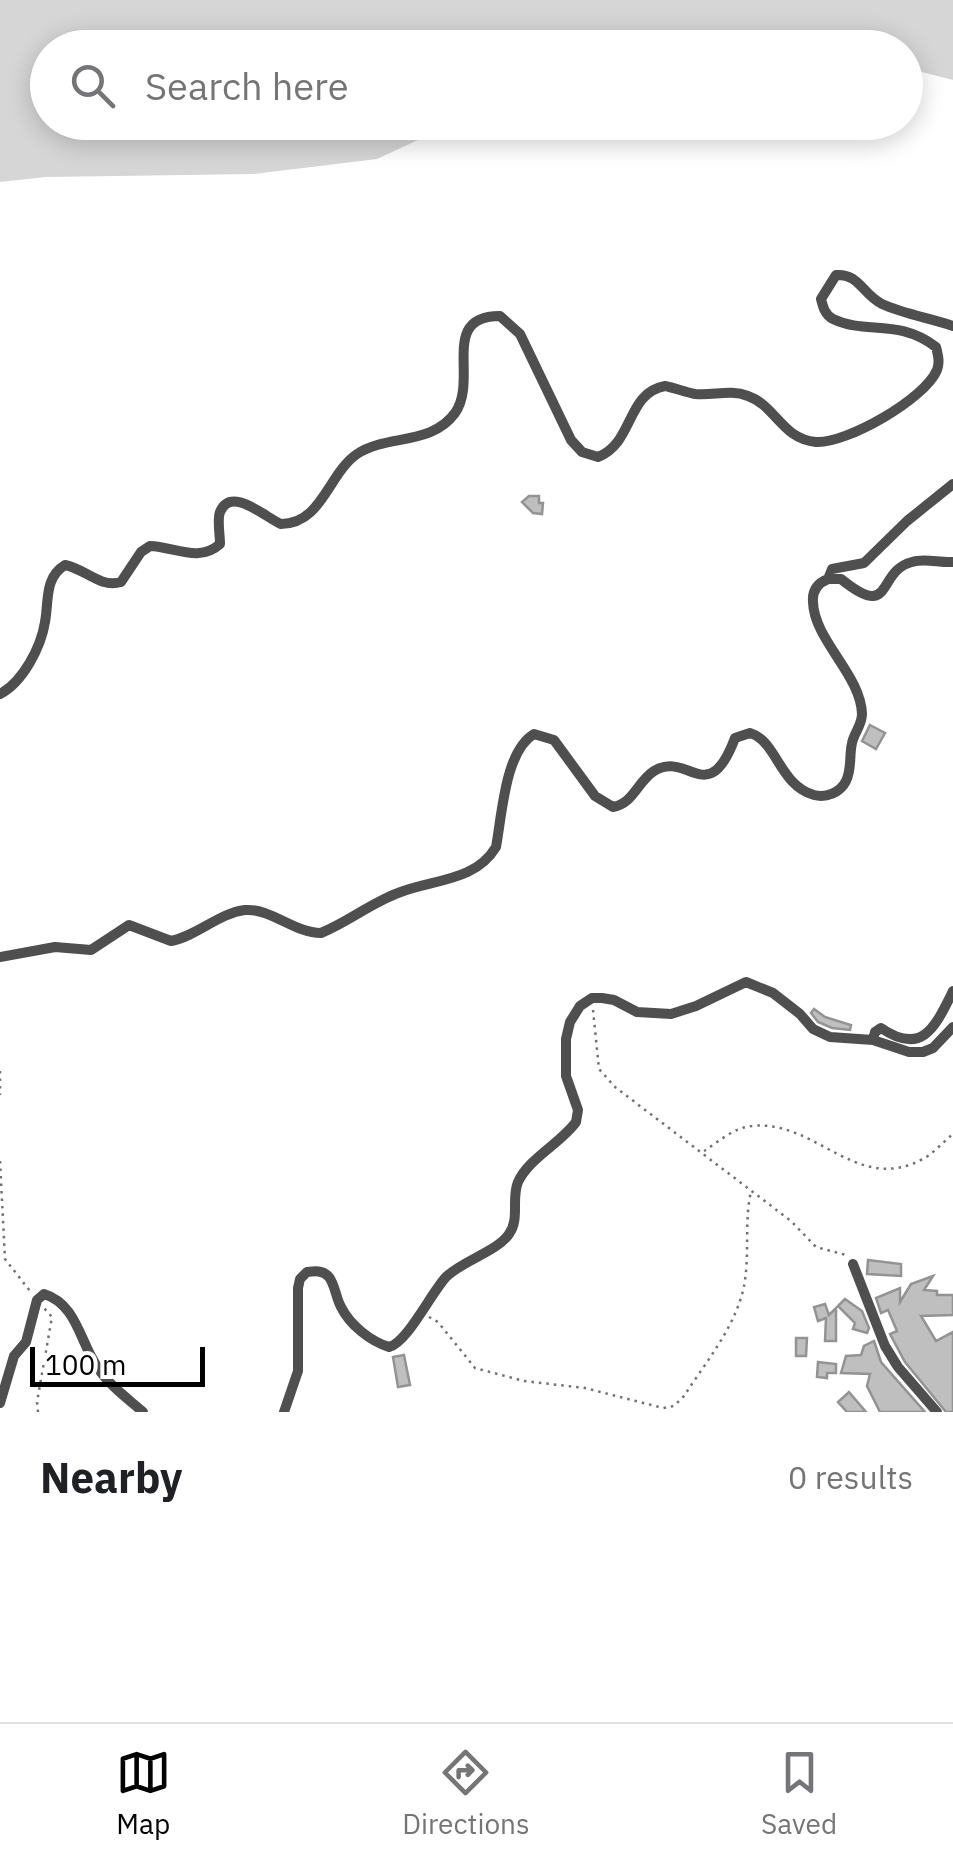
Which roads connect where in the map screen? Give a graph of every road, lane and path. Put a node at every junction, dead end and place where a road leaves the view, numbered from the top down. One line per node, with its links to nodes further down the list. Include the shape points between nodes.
1 (953, 326): 5 (street, via 883,304 858,281 836,275 821,299 832,319 896,328 936,347 936,373 901,405 841,439 815,442 791,435 744,394 665,386 650,390 634,408 616,446 590,457 571,440 520,334 500,316 478,318 464,337 464,378 454,413 432,433 353,457 305,519 282,524 234,501 219,514 220,544 212,551 150,546 113,584 65,565 50,582 34,652 15,684)
2 (953, 484): 4 (street, via 879,552 864,563 832,569)
3 (953, 562): 4 (street, via 913,561 875,596 841,579)
4 (828, 580): 6 (street, via 819,583 812,604 862,714 847,780 835,793 806,792 782,773 766,741 750,733 735,738 718,771 659,769 630,799 613,806 594,796 554,740 534,734 513,759 496,846 463,875 399,892 321,934 246,910 171,941 128,925 92,950 55,946)
5 (0, 694)
6 (0, 957)
7 (953, 991): 10 (street, via 926,1036 911,1040 881,1028)
8 (592, 998): 10 (street, via 671,1014 746,982 773,993 830,1037); 14 (path, via 599,1069); 19 (street, via 580,1006 566,1038 576,1122 519,1179 511,1232 448,1276)
9 (953, 1027): 10 (street, via 922,1052)
10 (873, 1040)
11 (0, 1071): 12 (path)
12 (0, 1095)
13 (953, 1134): 14 (path, via 925,1158 879,1168 856,1165 788,1129 752,1126)
14 (702, 1152): 16 (path)
15 (0, 1161): 18 (path, via 5,1260)
16 (752, 1191): 17 (path, via 816,1247 847,1255); 19 (path, via 745,1280 734,1319 674,1406 475,1368 438,1322)
17 (853, 1264): 24 (street, via 885,1346)
18 (36, 1300): 20 (street); 21 (path, via 52,1317); 22 (street, via 44,1294 58,1298 100,1372)
19 (419, 1311): 23 (street, via 397,1345 376,1343 342,1310 329,1277 307,1272 298,1288 298,1371)
20 (0, 1402)
21 (38, 1412)
22 (143, 1412)
23 (284, 1412)
24 (937, 1412)

